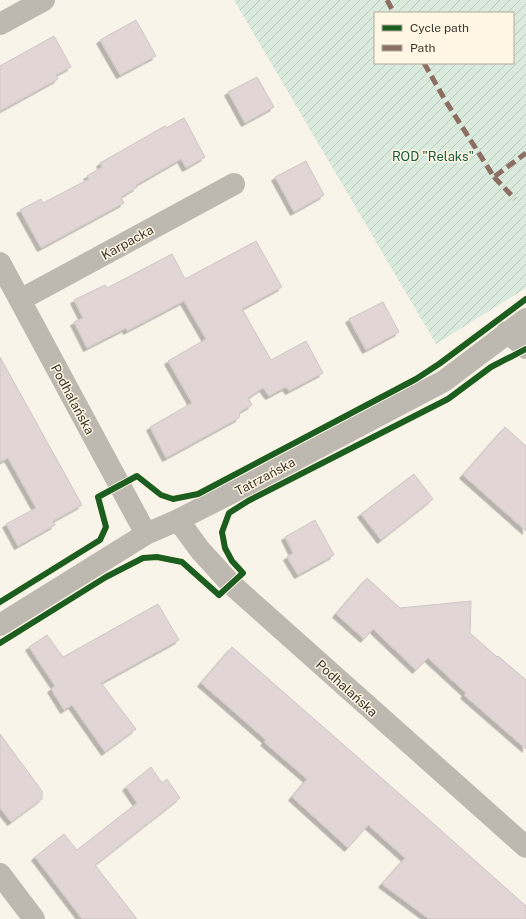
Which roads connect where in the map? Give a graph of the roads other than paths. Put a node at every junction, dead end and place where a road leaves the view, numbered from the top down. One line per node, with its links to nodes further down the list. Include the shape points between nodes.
1 (44, 0): 2 (street)
2 (0, 24)
3 (234, 184): 5 (street, Karpacka)
4 (0, 264): 5 (street, Podhalańska)
5 (20, 300): 10 (street, Podhalańska)
6 (526, 319): 7 (street, Tatrzańska)
7 (507, 332): 8 (street); 9 (street, Tatrzańska, via 444,381)
8 (526, 348)
9 (178, 520): 10 (street, Tatrzańska); 12 (street, Podhalańska, via 200,550 231,584)
10 (146, 534): 11 (street, Tatrzańska)
11 (0, 625)
12 (526, 847)
13 (0, 874): 14 (street)
14 (34, 919)

